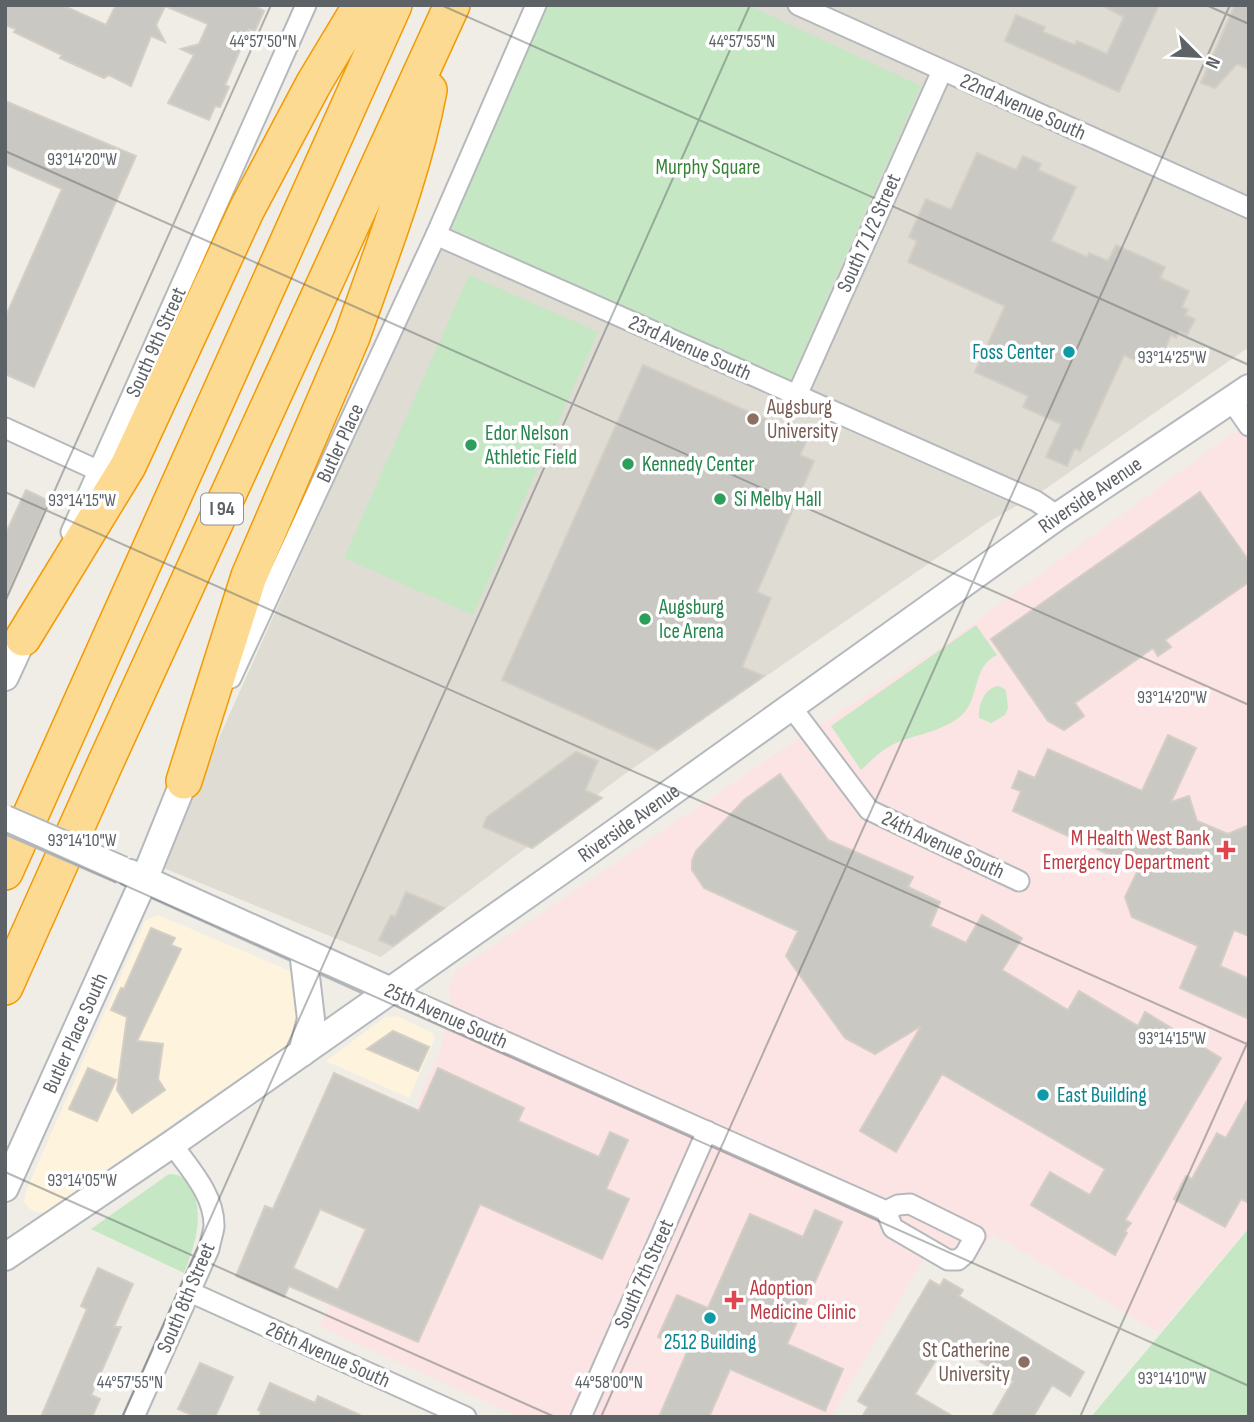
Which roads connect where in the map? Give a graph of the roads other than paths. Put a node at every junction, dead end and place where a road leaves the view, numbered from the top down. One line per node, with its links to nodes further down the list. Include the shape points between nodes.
1 (306, 5): 14 (street, South 9th Street)
2 (361, 5): 16 (highway, via 247,209 128,466)
3 (394, 5): 21 (highway, I 94)
4 (536, 5): 9 (street, Butler Place)
5 (798, 5): 7 (street, 22nd Avenue South)
6 (446, 19): 19 (highway, via 422,128 379,262 352,337 248,576); 25 (highway, I 94)
7 (942, 71): 8 (street, 22nd Avenue South); 11 (street, South 7 1/2 Street)
8 (1249, 208)
9 (436, 235): 11 (street, 23rd Avenue South); 19 (street, Butler Place)
10 (1240, 394): 12 (street); 15 (street, Riverside Avenue)
11 (797, 396): 15 (street, 23rd Avenue South, via 1036,502)
12 (1249, 426)
13 (5, 428): 14 (street)
14 (99, 471): 16 (street, South 9th Street)
15 (1058, 516): 18 (street, Riverside Avenue)
16 (23, 638): 17 (street, South 9th Street)
17 (5, 677)
18 (792, 708): 23 (street, 24th Avenue South, via 869,810); 26 (street, Riverside Avenue)
19 (184, 781): 22 (street, Butler Place)
20 (5, 819): 22 (street, 25th Avenue South, bridge)
21 (5, 872)
22 (133, 875): 24 (street, 25th Avenue South); 30 (street, Butler Place South)
23 (1019, 881)
24 (303, 951): 26 (street, 25th Avenue South); 27 (street, via 311,1019)
25 (5, 987)
26 (389, 990): 27 (street, Riverside Avenue); 28 (street, 25th Avenue South)
27 (302, 1053): 29 (street, Riverside Avenue)
28 (707, 1131): 31 (street, 25th Avenue South); 36 (street, South 7th Street)
29 (172, 1144): 32 (street, Riverside Avenue); 33 (street, South 8th Street, via 203,1188 214,1227)
30 (5, 1188)
31 (886, 1211)
32 (5, 1257)
33 (190, 1292): 34 (street, South 8th Street); 35 (street, 26th Avenue South)
34 (134, 1417)
35 (466, 1417)
36 (581, 1417)

